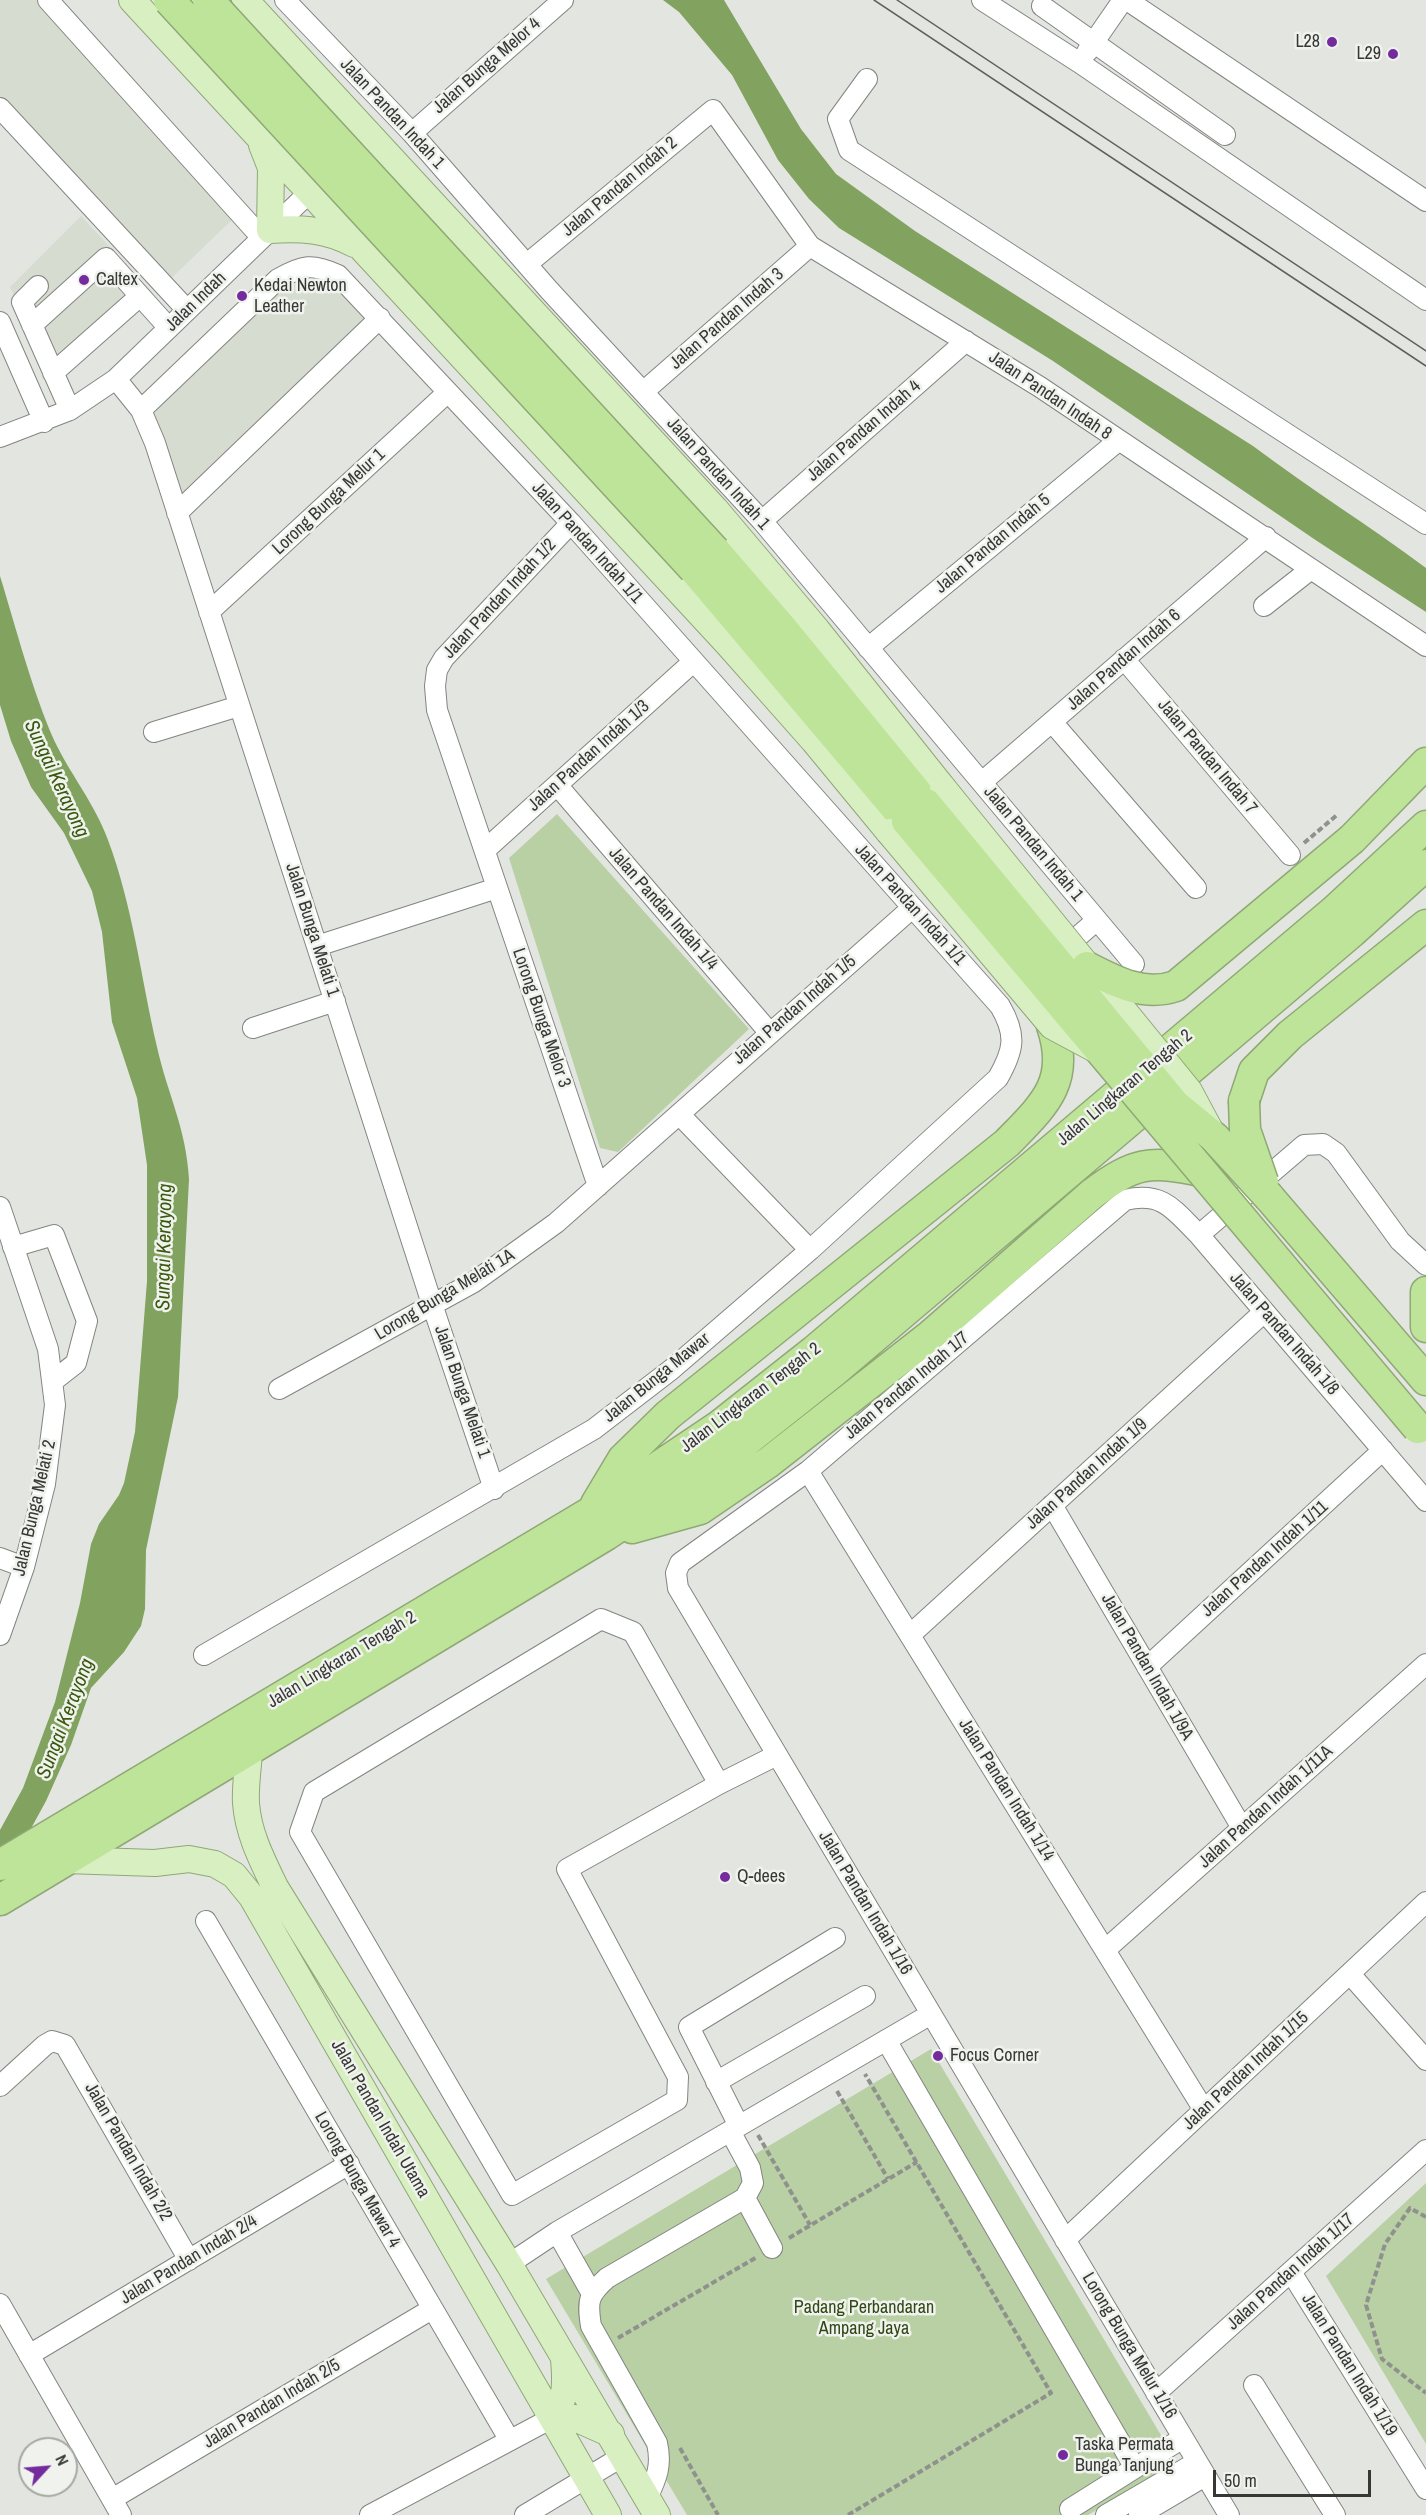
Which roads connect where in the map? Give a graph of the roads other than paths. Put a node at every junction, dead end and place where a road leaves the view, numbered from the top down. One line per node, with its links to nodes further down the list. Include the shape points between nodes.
1 (48, 0): 24 (street)
2 (132, 0): 20 (main road)
3 (169, 0): 53 (highway, bridge)
4 (208, 0): 53 (highway, bridge)
5 (245, 0): 14 (main road)
6 (285, 0): 17 (street, Jalan Pandan Indah 1)
7 (563, 0): 17 (street, Jalan Bunga Melor 4)
8 (982, 0): 12 (street)
9 (1125, 0): 11 (street); 23 (street)
10 (1042, 6): 11 (street)
11 (1094, 43): 12 (street); 19 (street)
12 (1080, 63): 31 (street)
13 (867, 79): 51 (street, via 838,119 849,150)
14 (322, 83): 18 (main road); 20 (main road, via 320,114 302,135 290,142)
15 (0, 108): 33 (street)
16 (712, 110): 25 (street, Jalan Pandan Indah 8); 27 (street, Jalan Pandan Indah 2)
17 (412, 133): 27 (street, Jalan Pandan Indah 1)
18 (369, 134): 21 (street, Jalan Indah); 22 (main road)
19 (1225, 135)
20 (260, 139): 21 (main road); 24 (main road, via 271,168)
21 (310, 192): 24 (street, Jalan Indah); 26 (main road)
22 (423, 193): 26 (main road, via 398,196 376,212); 32 (main road)
23 (1426, 201)
24 (266, 234): 26 (main road, via 315,230 335,234); 33 (street, Jalan Indah)
25 (810, 246): 38 (street, Jalan Pandan Indah 8); 42 (street, Jalan Pandan Indah 3)
26 (364, 250): 67 (main road, via 727,643)
27 (527, 264): 29 (street, Jalan Pandan Indah 1)
28 (38, 286): 36 (street, via 22,302)
29 (549, 290): 32 (street); 42 (street, Jalan Pandan Indah 1)
30 (140, 296): 36 (street, via 106,258); 37 (street); 39 (street)
31 (1426, 300)
32 (530, 308): 67 (main road, via 715,509 817,630)
33 (187, 310): 37 (street, Jalan Indah)
34 (380, 318): 41 (street, Jalan Pandan Indah 1/1); 44 (street, Jalan Pandan Indah 1/1, via 338,275 320,267 296,269 278,279); 48 (street)
35 (0, 322): 45 (street)
36 (32, 325): 39 (street)
37 (169, 328): 40 (street, Jalan Indah)
38 (966, 341): 47 (street, Jalan Pandan Indah 8); 49 (street, Jalan Pandan Indah 4)
39 (53, 373): 43 (street)
40 (116, 379): 43 (street, Jalan Indah); 44 (street, Jalan Bunga Melati 1)
41 (448, 392): 50 (street, Jalan Pandan Indah 1/1); 56 (street, Lorong Bunga Melur 1)
42 (643, 392): 49 (street, Jalan Pandan Indah 1)
43 (70, 410): 45 (street, Jalan Indah)
44 (141, 410): 48 (street, Jalan Bunga Melati 1)
45 (44, 422): 46 (street, Jalan Indah)
46 (0, 437)
47 (1118, 441): 52 (street, Jalan Pandan Indah 8); 58 (street, Jalan Pandan Indah 5)
48 (177, 513): 56 (street, Jalan Bunga Melati 1)
49 (762, 521): 58 (street, Jalan Pandan Indah 1)
50 (571, 523): 60 (street, Jalan Pandan Indah 1/1); 69 (street, Jalan Pandan Indah 1/2, via 454,644 437,670 437,710)
51 (1426, 524)
52 (1266, 537): 54 (street, Jalan Pandan Indah 8); 59 (street, Jalan Pandan Indah 6)
53 (704, 560): 67 (highway)
54 (1311, 569): 55 (street); 57 (street, Jalan Pandan Indah 8)
55 (1264, 606)
56 (209, 612): 61 (street, Jalan Bunga Melati 1)
57 (1426, 646)
58 (868, 648): 65 (street, Jalan Pandan Indah 1)
59 (1124, 659): 62 (street, Jalan Pandan Indah 6); 70 (street, Jalan Pandan Indah 7)
60 (693, 662): 66 (street, Jalan Pandan Indah 1/3); 74 (street, Jalan Pandan Indah 1/1)
61 (239, 706): 63 (street); 77 (street, Jalan Bunga Melati 1)
62 (1052, 722): 65 (street, Jalan Pandan Indah 6); 73 (street)
63 (154, 732)
64 (1426, 763): 79 (highway, bridge, via 1352,839 1176,986 1152,991 1132,987)
65 (982, 782): 75 (street, Jalan Pandan Indah 1)
66 (557, 785): 69 (street, Jalan Pandan Indah 1/3); 84 (street, Jalan Pandan Indah 1/4)
67 (916, 812): 79 (main road, bridge); 82 (main road, bridge); 85 (highway, bridge); 87 (highway, bridge, via 1175,1106)
68 (1426, 826): 110 (highway, Jalan Lingkaran Tengah 2, via 1334,911 814,1351)
69 (484, 850): 72 (street, Lorong Bunga Melor 3)
70 (1290, 855)
71 (1426, 865): 110 (highway, Jalan Lingkaran Tengah 2, via 832,1374 735,1450)
72 (497, 888): 77 (street); 89 (street, Lorong Bunga Melor 3)
73 (1196, 888)
74 (912, 908): 81 (street, Jalan Pandan Indah 1/1); 84 (street, Jalan Pandan Indah 1/5)
75 (1097, 920): 78 (street, Jalan Pandan Indah 1); 81 (street)
76 (1426, 926): 90 (highway, bridge, via 1290,1035 1254,1071 1244,1101 1245,1130)
77 (317, 946): 80 (street, Jalan Bunga Melati 1)
78 (1134, 964)
79 (1087, 967): 87 (main road, bridge, via 1189,1091)
80 (335, 1001): 83 (street); 98 (street, Jalan Bunga Melati 1)
81 (1000, 1006): 95 (street, Jalan Bunga Mawar, via 1010,1023 1012,1043 998,1078)
82 (1052, 1026): 85 (main road, bridge); 110 (highway, via 1060,1049 1057,1078 1041,1109 1007,1143 668,1415 623,1459)
83 (253, 1028)
84 (769, 1032): 86 (street, Jalan Pandan Indah 1/5)
85 (1098, 1051): 88 (highway, bridge)
86 (679, 1114): 89 (street, Lorong Bunga Melati 1A); 95 (street)
87 (1214, 1137): 90 (highway, bridge)
88 (1201, 1172): 104 (highway, bridge); 110 (highway, via 1163,1163 1135,1168 1115,1177 931,1335 769,1462 700,1509)
89 (598, 1186): 98 (street, Lorong Bunga Melati 1A, via 514,1255)
90 (1269, 1197): 101 (highway)
91 (1125, 1200): 93 (street, Jalan Pandan Indah 1/8, via 1157,1198); 106 (street, Jalan Pandan Indah 1/7)
92 (0, 1207): 94 (street, Jalan Bunga Melati 2)
93 (1199, 1235): 96 (street, via 1304,1145 1323,1143 1336,1154 1401,1241); 99 (street, Jalan Pandan Indah 1/8)
94 (13, 1247): 102 (street, Jalan Bunga Melati 2, via 48,1349); 102 (street, via 54,1235 87,1321 76,1363)
95 (810, 1250): 107 (street, Jalan Bunga Mawar, via 672,1369 594,1429)
96 (1426, 1265)
97 (1426, 1292): 100 (highway)
98 (433, 1307): 103 (street, Lorong Bunga Melati 1A); 107 (street, Jalan Bunga Melati 1)
99 (1264, 1312): 105 (street, Jalan Pandan Indah 1/8); 109 (street, Jalan Pandan Indah 1/9)
100 (1426, 1327)
101 (1426, 1380)
102 (53, 1381): 113 (street, Jalan Bunga Melati 2, via 52,1441)
103 (279, 1389)
104 (1426, 1437)
105 (1383, 1450): 108 (street, Jalan Pandan Indah 1/8); 118 (street, Jalan Pandan Indah 1/11)
106 (808, 1471): 112 (street, Jalan Pandan Indah 1/7); 115 (street, Jalan Pandan Indah 1/14)
107 (495, 1489): 116 (street, Jalan Bunga Mawar)
108 (1426, 1501)
109 (1052, 1505): 115 (street, Jalan Pandan Indah 1/9); 118 (street, Jalan Pandan Indah 1/9A)
110 (599, 1524): 119 (highway, Jalan Lingkaran Tengah 2); 124 (highway, Jalan Lingkaran Tengah 2, via 160,1768)
111 (0, 1558): 113 (street)
112 (680, 1563): 120 (street, Jalan Pandan Indah 1/16, via 676,1573 678,1588)
113 (24, 1567): 114 (street, Jalan Bunga Melati 2)
114 (0, 1635)
115 (910, 1635): 129 (street, Jalan Pandan Indah 1/14)
116 (204, 1655)
117 (1426, 1664): 122 (street, Jalan Pandan Indah 1/11A)
118 (1147, 1666): 122 (street, Jalan Pandan Indah 1/9A)
119 (249, 1752): 123 (highway, Jalan Lingkaran Tengah 2); 146 (main road, Jalan Pandan Indah Utama, via 246,1803 250,1825 275,1887)
120 (777, 1755): 121 (street); 132 (street, Jalan Pandan Indah 1/16)
121 (719, 1784): 121 (street, via 633,1632 601,1619 314,1792 300,1832 512,2195 676,2100 678,2077 567,1869)
122 (1242, 1828): 129 (street, Jalan Pandan Indah 1/11A)
123 (65, 1860): 125 (highway, Jalan Lingkaran Tengah 2); 155 (main road, Jalan Pandan Indah Utama, via 155,1863 189,1859 214,1864 234,1875 252,1897)
124 (0, 1865)
125 (0, 1900)
126 (1426, 1902): 130 (street, Jalan Pandan Indah 1/15)
127 (206, 1921): 140 (street, Lorong Bunga Mawar 4)
128 (835, 1938): 135 (street, via 689,2027)
129 (1105, 1950): 137 (street, Jalan Pandan Indah 1/14)
130 (1350, 1974): 134 (street); 137 (street, Jalan Pandan Indah 1/15)
131 (865, 1996): 135 (street)
132 (931, 2013): 133 (street); 143 (street, Jalan Pandan Indah 1/16)
133 (886, 2040): 138 (street); 159 (street)
134 (1426, 2060)
135 (716, 2082): 138 (street)
136 (0, 2086): 145 (street, Jalan Pandan Indah 2/2, via 45,2044 65,2045)
137 (1204, 2110): 143 (street, Jalan Pandan Indah 1/15)
138 (740, 2126): 141 (street, via 753,2183); 142 (street)
139 (1426, 2150): 147 (street, Jalan Pandan Indah 1/17)
140 (349, 2164): 145 (street, Jalan Pandan Indah 2/4); 150 (street, Lorong Bunga Mawar 4)
141 (745, 2198): 144 (street); 148 (street, via 607,2278)
142 (558, 2232): 146 (street); 148 (street)
143 (1065, 2240): 154 (street, Lorong Bunga Melur 1/16)
144 (772, 2248)
145 (189, 2259): 152 (street, Jalan Pandan Indah 2/4)
146 (509, 2264): 151 (main road, Jalan Pandan Indah Utama)
147 (1291, 2272): 154 (street, Jalan Pandan Indah 1/17); 162 (street, Jalan Pandan Indah 1/19)
148 (591, 2292): 163 (street, via 591,2326 657,2443 661,2460)
149 (0, 2304): 152 (street)
150 (432, 2309): 157 (street, Lorong Bunga Mawar 4); 164 (street, Jalan Pandan Indah 2/5)
151 (563, 2354): 155 (main road, via 566,2389); 158 (main road, Jalan Pandan Indah Utama)
152 (29, 2355): 164 (street)
153 (1254, 2385): 173 (street)
154 (1156, 2393): 156 (street, Lorong Bunga Melur 1/16)
155 (552, 2418): 157 (street); 158 (main road, via 575,2418); 161 (main road, Jalan Pandan Indah Utama)
156 (1183, 2438): 159 (street); 160 (street, Lorong Bunga Melur 1/16)
157 (509, 2439): 167 (street)
158 (617, 2445): 161 (street); 163 (main road, Jalan Pandan Indah Utama)
159 (1135, 2468): 165 (street)
160 (1201, 2469): 166 (street); 170 (street); 172 (street, Lorong Bunga Melur 1/16)
161 (586, 2478): 168 (street); 169 (main road, Jalan Pandan Indah Utama)
162 (1426, 2489)
163 (652, 2506)
164 (116, 2507)
165 (1070, 2509)
166 (1164, 2509): 171 (street)
167 (370, 2515)
168 (525, 2515)
169 (608, 2515)
170 (1106, 2515)
171 (1139, 2515)
172 (1229, 2515)
173 (1335, 2515)

